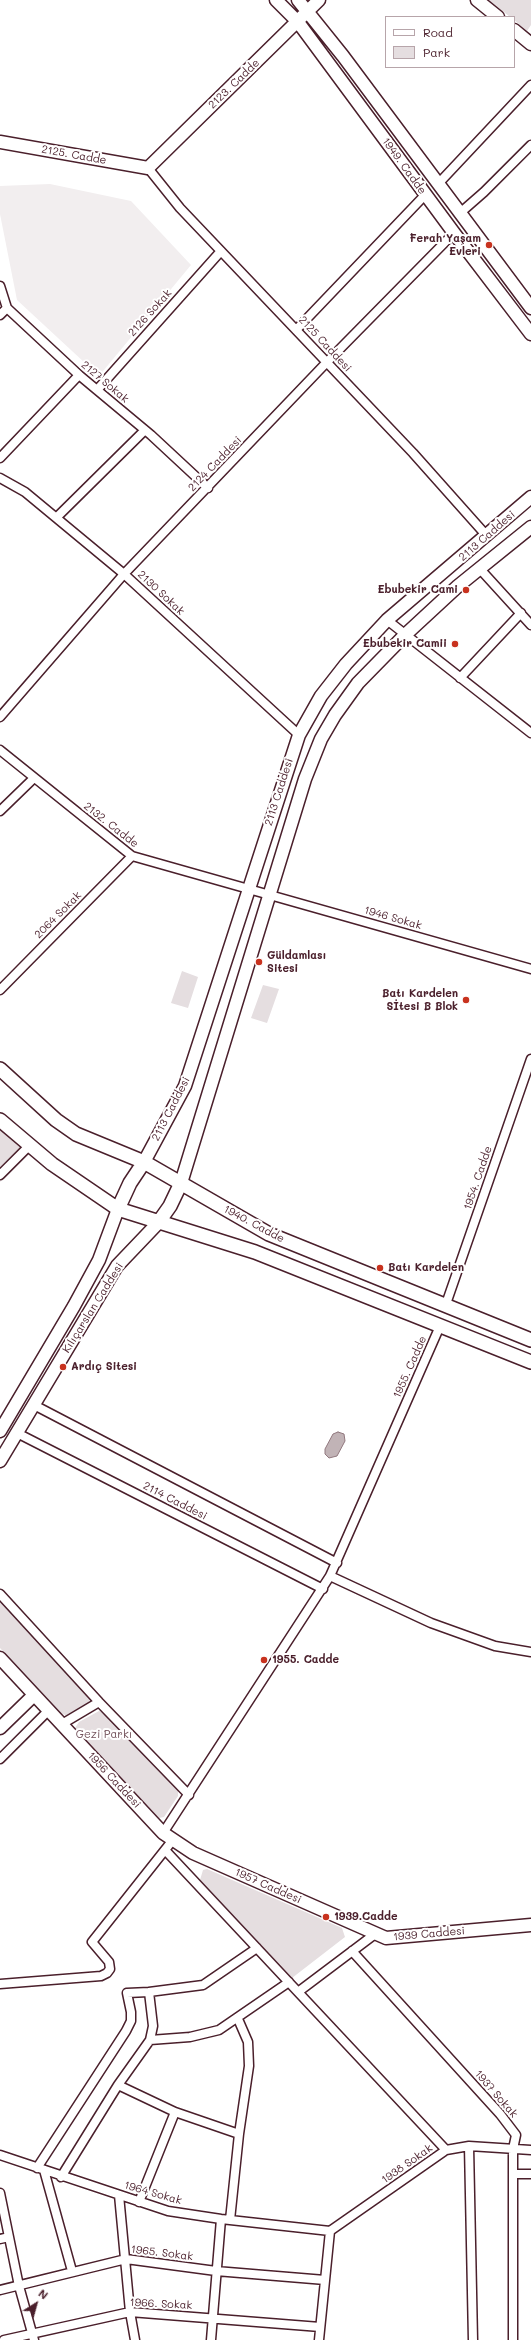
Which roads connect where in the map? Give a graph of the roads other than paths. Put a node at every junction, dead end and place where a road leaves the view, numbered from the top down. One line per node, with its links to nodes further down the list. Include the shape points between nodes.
1 (276, 0): 7 (street, 1949. Cadde)
2 (298, 0): 5 (street, 1949. Cadde)
3 (319, 0): 5 (street, 2123. Cadde)
4 (477, 0): 6 (street)
5 (308, 11): 7 (street, 2123. Cadde); 14 (street, 1949. Cadde)
6 (497, 16)
7 (298, 22): 13 (street, 2123. Cadde); 15 (street, 1949. Cadde)
8 (515, 31): 9 (street)
9 (531, 44)
10 (531, 85): 14 (street)
11 (0, 142): 13 (street, 2125. Cadde)
12 (531, 145): 16 (street)
13 (148, 168): 18 (street, 2125 Caddesi, via 180,208)
14 (438, 184): 16 (street, 1949. Cadde)
15 (425, 195): 17 (street, 1949. Cadde); 23 (street)
16 (460, 213): 21 (street, 1949. Cadde)
17 (454, 234): 24 (street, 1949. Cadde); 25 (street, 2124 Caddesi)
18 (221, 251): 23 (street, 2125 Caddesi); 27 (street, 2126 Sokak)
19 (0, 286): 20 (street, 2127 Sokak)
20 (7, 308): 22 (street); 26 (street, 2127 Sokak)
21 (531, 308)
22 (0, 315)
23 (296, 330): 25 (street, 2125 Caddesi)
24 (531, 334)
25 (327, 362): 31 (street, 2124 Caddesi); 35 (street, 2125 Caddesi)
26 (79, 375): 27 (street, 2127 Sokak); 29 (street)
27 (96, 390): 28 (street, 2127 Sokak)
28 (145, 430): 31 (street, 2127 Sokak); 33 (street)
29 (0, 458)
30 (0, 478): 33 (street, 2130 Sokak, via 25,492)
31 (208, 488): 37 (street, 2124 Caddesi)
32 (531, 497): 35 (street, 2113 Caddesi)
33 (57, 517): 37 (street, 2130 Sokak)
34 (531, 527): 36 (street, 2113 Caddesi)
35 (486, 535): 39 (street, 2113 Caddesi, via 467,554)
36 (480, 569): 38 (street); 41 (street, 2113 Caddesi)
37 (124, 574): 43 (street, 2124 Caddesi); 45 (street, 2130 Sokak)
38 (520, 613): 40 (street); 42 (street)
39 (387, 620): 41 (street); 45 (street, 2113 Caddesi, via 325,691)
40 (531, 625)
41 (405, 635): 42 (street); 51 (street, 2113 Caddesi, via 358,683 321,739 305,778)
42 (460, 678): 44 (street)
43 (0, 717)
44 (531, 733)
45 (299, 735): 50 (street, 2113 Caddesi)
46 (0, 750): 47 (street, 2132. Cadde)
47 (34, 778): 48 (street); 49 (street, 2132. Cadde)
48 (0, 811)
49 (132, 856): 50 (street, 2132. Cadde); 53 (street, 2064 Sokak)
50 (248, 888): 51 (street, 1946 Sokak); 58 (street, 2113 Caddesi, via 185,1086)
51 (269, 894): 52 (street, 1946 Sokak); 60 (street, 2113 Caddesi)
52 (531, 969)
53 (0, 990)
54 (531, 1059): 63 (street, 1954. Cadde)
55 (0, 1069): 58 (main road, 1940. Cadde, via 56,1120 76,1134)
56 (2, 1126): 57 (main road, 1940. Cadde)
57 (29, 1146): 59 (street); 61 (main road, 1940. Cadde, via 76,1182)
58 (144, 1162): 60 (main road, 1940. Cadde); 61 (main road, via 130,1183)
59 (0, 1175)
60 (181, 1183): 62 (main road, via 170,1206); 63 (main road, 1940. Cadde, via 268,1234)
61 (118, 1209): 62 (main road, 1940. Cadde); 68 (street, Kılıçarslan Caddesi, via 99,1260)
62 (158, 1222): 64 (main road, 1940. Cadde, via 255,1252); 67 (street, Kılıçarslan Caddesi, via 117,1266)
63 (446, 1304): 65 (main road, 1940. Cadde)
64 (440, 1326): 66 (main road, 1940. Cadde); 71 (street, 1955. Cadde)
65 (531, 1340)
66 (531, 1362)
67 (34, 1405): 69 (street, Kılıçarslan Caddesi); 71 (street, 2114 Caddesi)
68 (0, 1431)
69 (17, 1433): 70 (street, Kılıçarslan Caddesi); 73 (street, 2114 Caddesi)
70 (0, 1461)
71 (337, 1563): 72 (street, 1955. Cadde)
72 (330, 1576): 73 (street, 1955. Cadde); 75 (street, via 431,1623 495,1646)
73 (323, 1589): 83 (street, 1955. Cadde)
74 (0, 1594): 78 (street)
75 (531, 1652)
76 (0, 1658): 77 (street, 1956 Caddesi)
77 (34, 1695): 79 (street, 1956 Caddesi); 81 (street)
78 (99, 1702): 80 (street); 83 (street)
79 (49, 1710): 80 (street, 1956 Caddesi); 82 (street)
80 (62, 1724): 84 (street, 1956 Caddesi)
81 (0, 1728)
82 (0, 1759)
83 (189, 1795): 84 (street, 1955. Cadde)
84 (167, 1841): 86 (street, 1957 Caddesi); 87 (street); 90 (street, 1955. Cadde, via 92,1942 110,1962 110,1969 104,1975)
85 (531, 1925): 86 (street, 1939 Caddesi, via 393,1938)
86 (375, 1934): 88 (street)
87 (257, 1948): 89 (street); 91 (street, via 204,1984)
88 (352, 1951): 92 (street); 99 (street, 1937 Sokak, via 500,2114 516,2135)
89 (289, 1982): 92 (street); 93 (street)
90 (0, 1984)
91 (149, 1992): 94 (street, via 153,2026); 103 (street, via 126,1993 131,2012 126,2031)
92 (298, 1992): 100 (street)
93 (238, 2019): 94 (street, via 219,2030 190,2037); 97 (street, via 248,2042 249,2066)
94 (150, 2040): 95 (street)
95 (118, 2085): 96 (street); 106 (street)
96 (175, 2112): 97 (street); 109 (street)
97 (238, 2134): 111 (street)
98 (469, 2146): 99 (street, 1938 Sokak); 100 (street, 1938 Sokak); 129 (street)
99 (513, 2149): 101 (street, 1938 Sokak); 104 (street, 1937 Sokak)
100 (446, 2150): 112 (street, 1938 Sokak)
101 (531, 2150)
102 (0, 2155): 103 (street, 1964 Sokak)
103 (40, 2169): 106 (street, 1964 Sokak); 117 (street)
104 (513, 2174): 105 (street); 130 (street, 1937 Sokak)
105 (531, 2174)
106 (61, 2176): 108 (street, 1964 Sokak)
107 (0, 2193): 113 (street)
108 (119, 2195): 109 (street, 1964 Sokak); 115 (street)
109 (139, 2202): 110 (street, 1964 Sokak, via 168,2211)
110 (221, 2219): 111 (street, 1964 Sokak); 116 (street)
111 (230, 2220): 112 (street, 1964 Sokak)
112 (330, 2231): 118 (street)
113 (9, 2237): 114 (street); 119 (street)
114 (0, 2239)
115 (126, 2259): 116 (street, 1965. Sokak); 117 (street, 1965. Sokak); 121 (street)
116 (216, 2271): 118 (street, 1965. Sokak); 122 (street)
117 (72, 2272): 119 (street, 1965. Sokak)
118 (325, 2280): 123 (street)
119 (20, 2286): 120 (street, 1965. Sokak); 124 (street)
120 (0, 2290)
121 (130, 2312): 122 (street, 1966. Sokak); 124 (street, 1966. Sokak); 126 (street)
122 (213, 2318): 123 (street, 1966. Sokak); 127 (street)
123 (320, 2327): 128 (street)
124 (33, 2337): 125 (street, 1966. Sokak)
125 (4, 2340)
126 (135, 2340)
127 (211, 2340)
128 (319, 2340)
129 (473, 2340)
130 (513, 2340)

